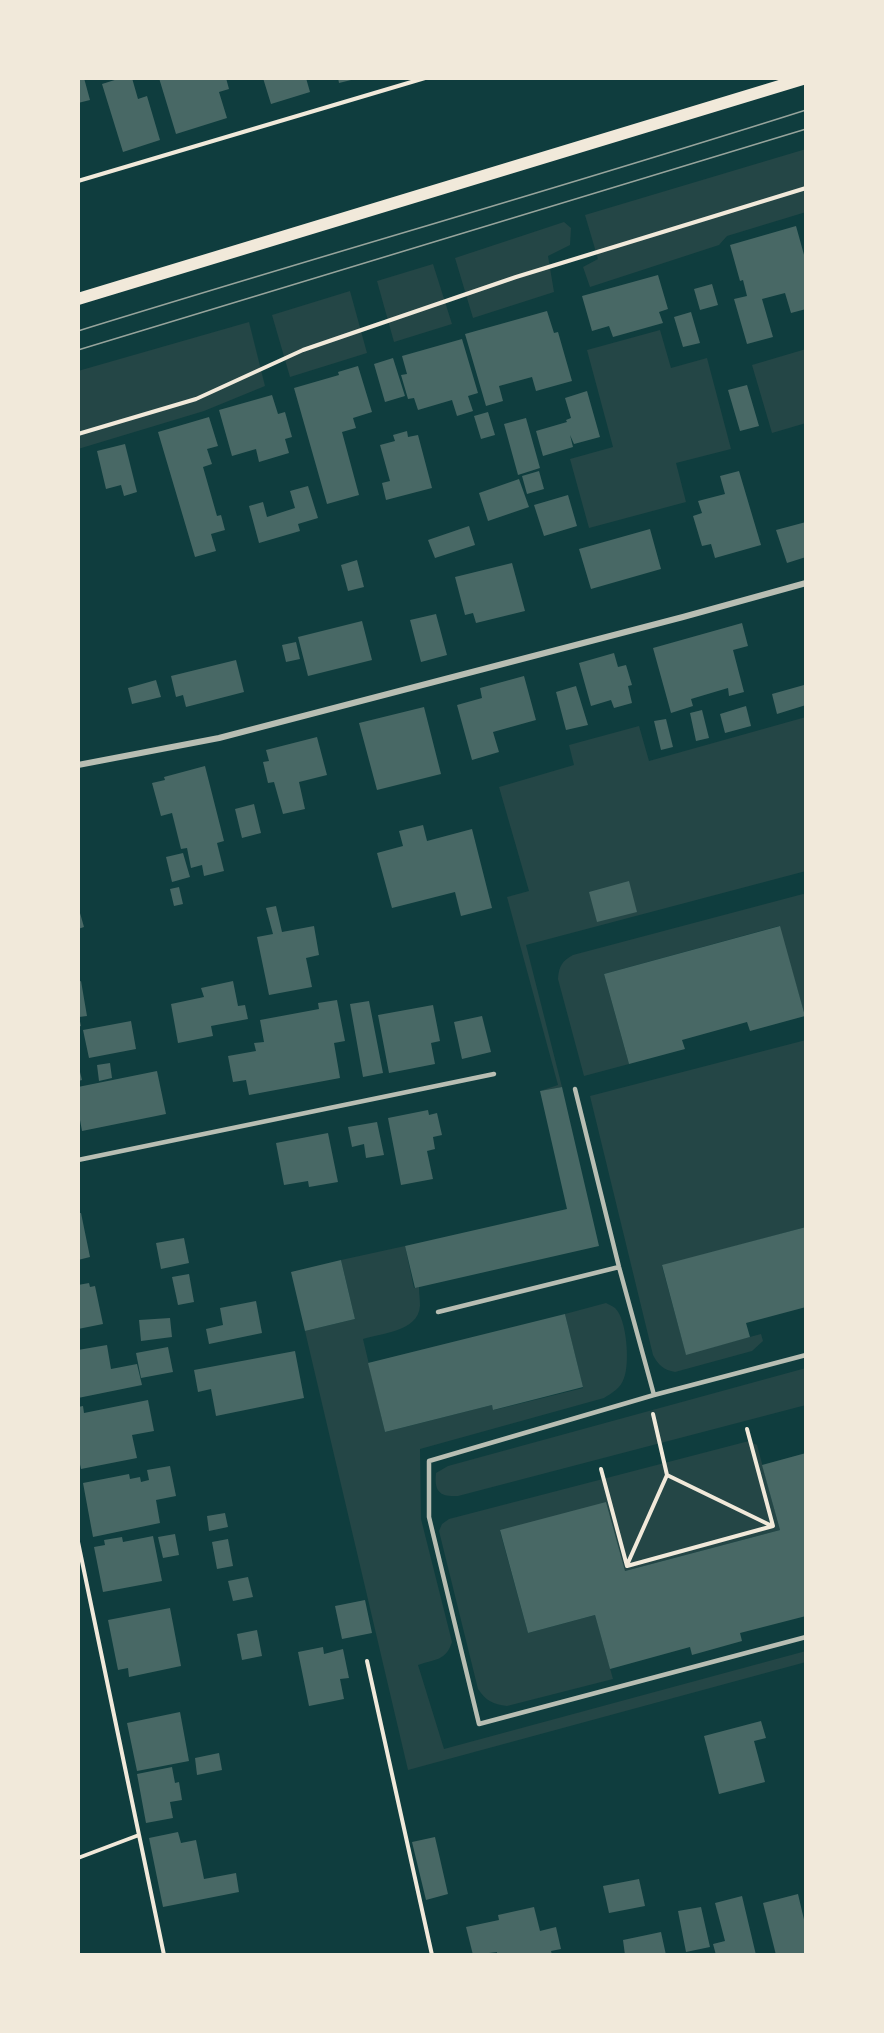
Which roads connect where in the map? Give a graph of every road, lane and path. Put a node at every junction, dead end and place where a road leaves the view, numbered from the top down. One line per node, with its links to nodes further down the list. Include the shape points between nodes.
1 (425, 78): 3 (path)
2 (806, 78): 5 (main road)
3 (78, 182)
4 (806, 188): 6 (path, via 516,277 303,351 196,399)
5 (78, 300)
6 (78, 434)
7 (806, 583): 8 (street, via 219,738)
8 (78, 765)
9 (494, 1074): 11 (lane)
10 (575, 1089): 12 (lane)
11 (78, 1160)
12 (619, 1266): 13 (lane); 15 (lane)
13 (438, 1312)
14 (806, 1355): 15 (lane)
15 (654, 1395): 16 (lane)
16 (649, 1397): 19 (path); 23 (lane, via 429,1461 429,1517 479,1724)
17 (747, 1429): 20 (path)
18 (601, 1469): 22 (path)
19 (667, 1475): 20 (path); 22 (path)
20 (773, 1526): 22 (path)
21 (78, 1542): 25 (path)
22 (627, 1566)
23 (806, 1637)
24 (367, 1661): 28 (path)
25 (139, 1834): 26 (path); 27 (path)
26 (78, 1858)
27 (164, 1955)
28 (432, 1955)

